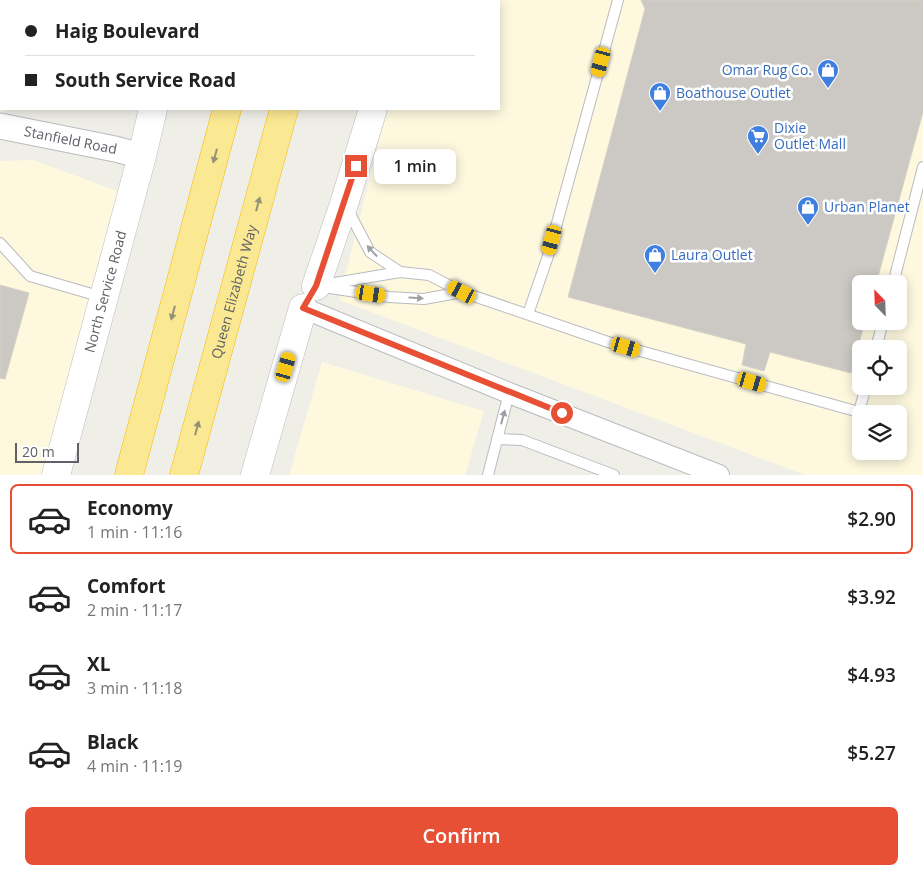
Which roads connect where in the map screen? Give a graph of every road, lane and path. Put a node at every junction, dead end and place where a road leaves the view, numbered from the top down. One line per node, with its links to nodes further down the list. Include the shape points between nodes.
1 (618, 0): 16 (lane, via 548,256)
2 (153, 110): 7 (main road, North Service Road)
3 (228, 110): 21 (highway, one-way to 21)
4 (284, 110): 22 (highway, Queen Elizabeth Way, one-way to 4)
5 (373, 110): 9 (main road)
6 (0, 126): 7 (street, Stanfield Road)
7 (142, 156): 15 (main road, North Service Road)
8 (923, 167): 12 (lane)
9 (344, 204): 11 (lane, one-way to 9, via 370,252); 14 (main road)
10 (0, 243): 15 (lane, via 30,276)
11 (400, 272): 13 (lane, via 429,275); 14 (lane, via 354,281)
12 (895, 275)
13 (462, 292): 14 (lane, one-way to 13, via 424,299); 16 (lane)
14 (310, 297): 17 (street); 23 (main road)
15 (103, 298): 20 (main road, North Service Road)
16 (528, 314): 18 (lane, via 608,342 859,412)
17 (510, 392): 19 (lane, one-way to 17); 26 (street)
18 (864, 395)
19 (497, 439): 24 (lane); 25 (lane, via 522,440)
20 (56, 475)
21 (129, 475)
22 (184, 475)
23 (255, 475)
24 (488, 475)
25 (614, 475)
26 (718, 475)

